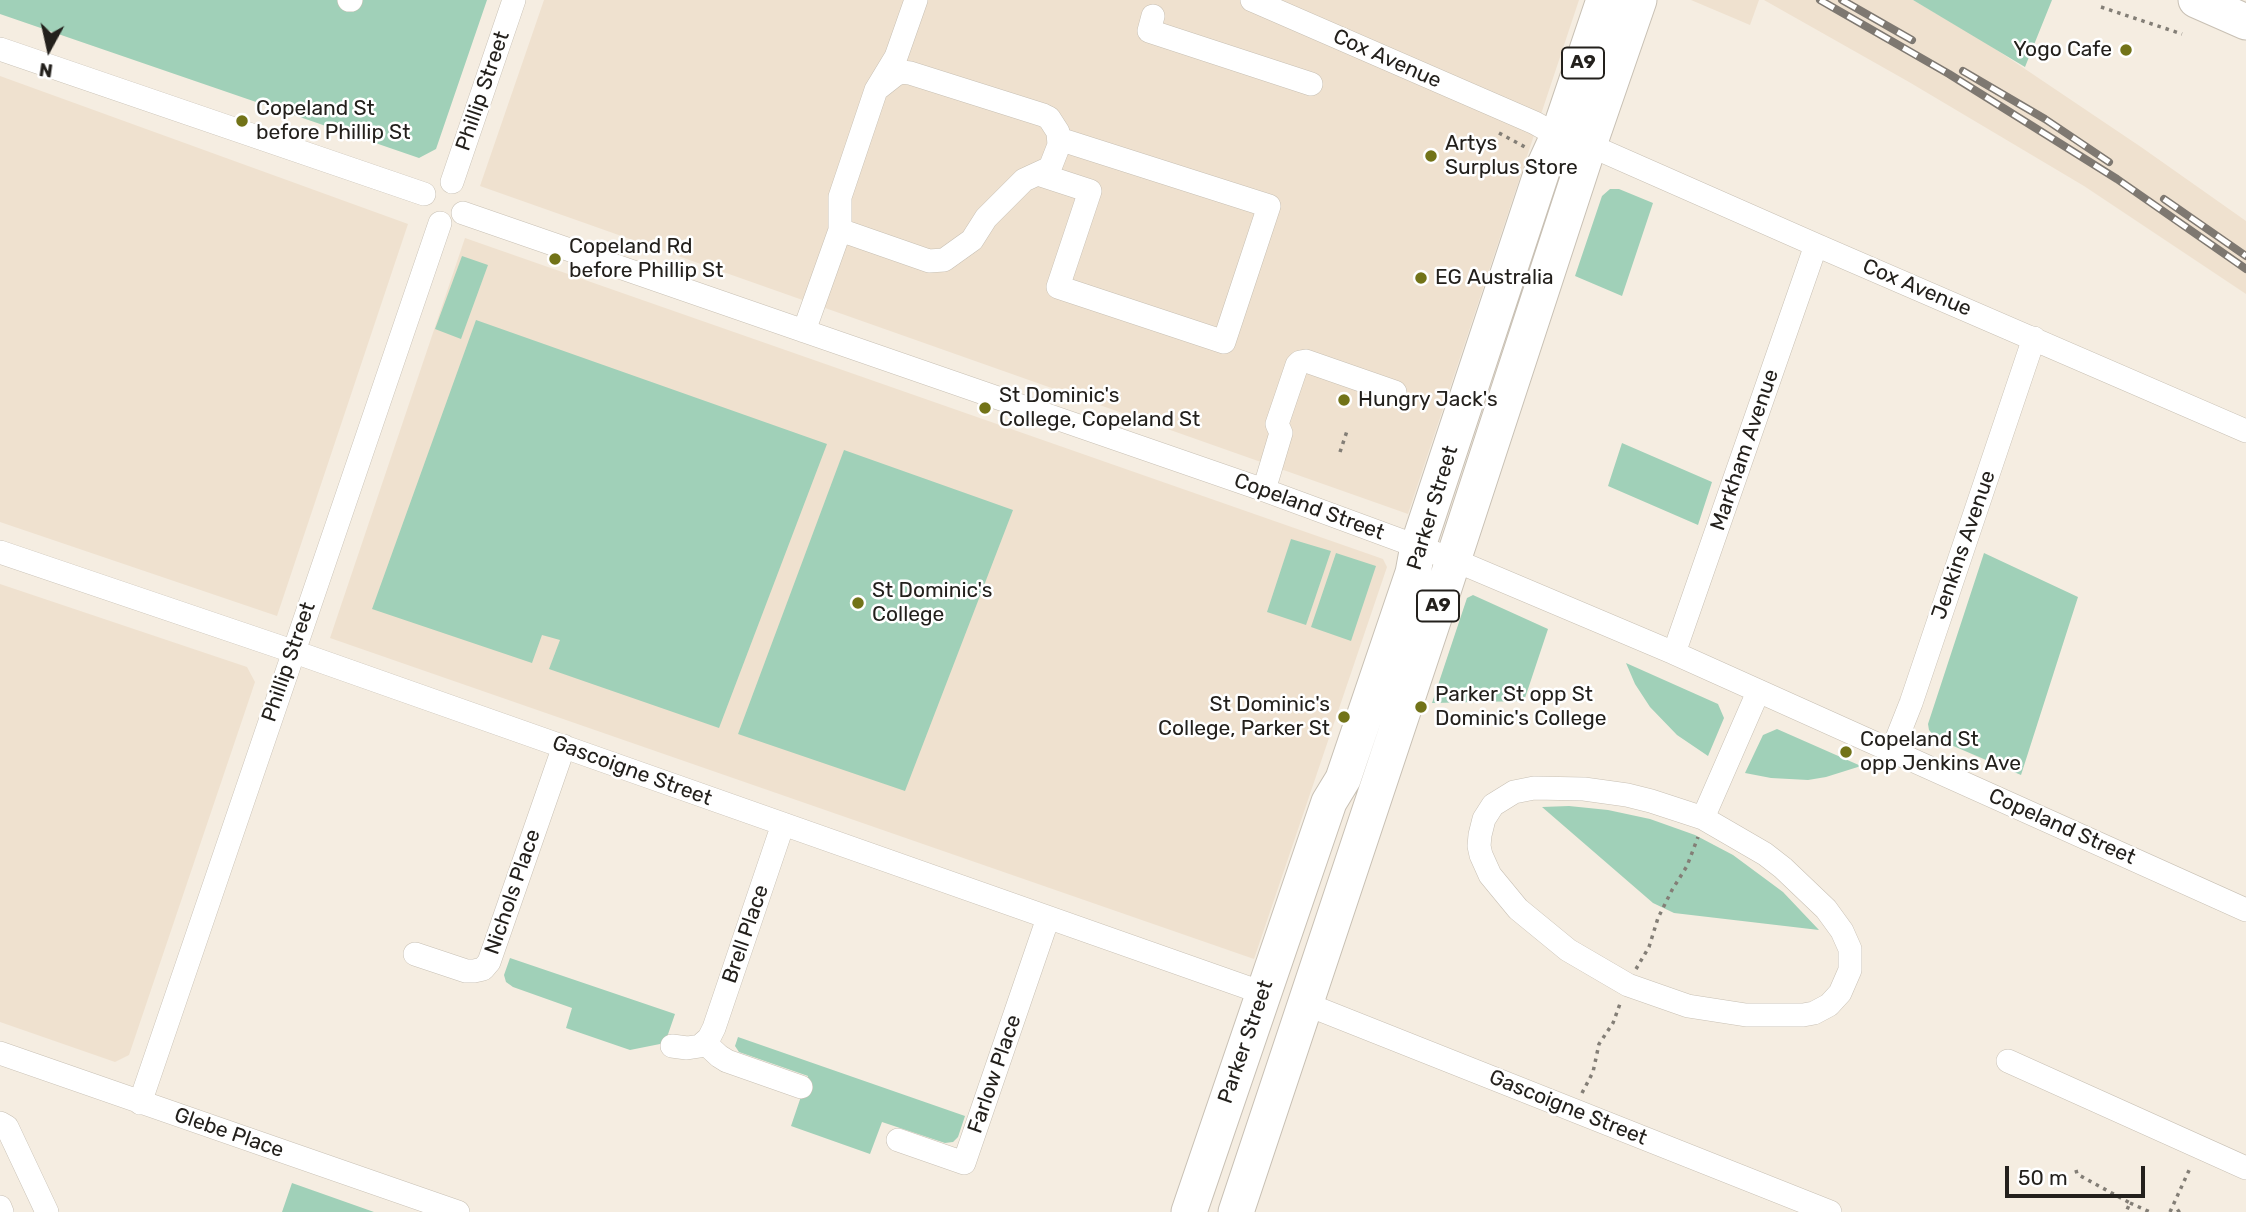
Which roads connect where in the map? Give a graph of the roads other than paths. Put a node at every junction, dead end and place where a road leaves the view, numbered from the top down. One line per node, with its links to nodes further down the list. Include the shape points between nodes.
1 (514, 0): 18 (street, Phillip Street)
2 (916, 0): 13 (street, via 896,57)
3 (1252, 0): 15 (street, Cox Avenue, via 1535,123)
4 (1604, 0): 15 (highway, Parker Street / A9)
5 (1639, 0): 15 (highway, Parker Street / A9)
6 (2196, 0): 10 (highway)
7 (2241, 0): 8 (highway)
8 (2246, 2)
9 (1153, 16): 12 (street, via 1149,31 1226,49)
10 (2246, 22)
11 (0, 49): 20 (street)
12 (1311, 84)
13 (876, 90): 14 (street, via 894,75 910,73 1038,113 1049,118); 23 (street, via 840,197)
14 (1059, 139): 16 (street); 17 (street, via 1054,164)
15 (1559, 144): 24 (street, Cox Avenue); 30 (highway, Parker Street / A9, via 1542,171); 32 (highway, Parker Street / A9)
16 (1102, 153): 19 (street); 19 (street, via 1269,206 1224,342 1058,287)
17 (1038, 174): 19 (street); 23 (street, via 1024,180 986,218 972,240 944,260 929,261)
18 (452, 181): 20 (street, via 434,183); 21 (street, via 464,192)
19 (1090, 191)
20 (425, 194): 22 (street, via 424,209)
21 (463, 213): 22 (street, via 454,222); 25 (street, Copeland Street)
22 (440, 223): 33 (street, Phillip Street)
23 (840, 230): 25 (street)
24 (1816, 246): 26 (street, Cox Avenue); 34 (street, Markham Avenue)
25 (804, 331): 29 (street, Copeland Street)
26 (2034, 338): 28 (street, Cox Avenue); 37 (street, Jenkins Avenue)
27 (1395, 392): 29 (street, via 1300,362 1277,424 1281,433)
28 (2246, 431)
29 (1264, 490): 30 (street, Copeland Street)
30 (1418, 547): 32 (street, Copeland Street); 43 (highway, Parker Street / A9, via 1343,779 1329,802)
31 (0, 552): 33 (street, Gascoigne Street)
32 (1454, 560): 34 (street, Copeland Street); 44 (highway, Parker Street / A9)
33 (292, 651): 36 (street, Gascoigne Street); 50 (street, Phillip Street)
34 (1674, 653): 35 (street, Copeland Street)
35 (1758, 692): 37 (street, Copeland Street); 38 (street)
36 (564, 746): 39 (street, Gascoigne Street); 42 (street, Nichols Place, via 489,962 482,969 466,971)
37 (1892, 751): 40 (street, Copeland Street)
38 (1703, 818): 38 (street, via 1765,854 1826,909 1842,931 1851,956 1848,977 1835,1000 1822,1009 1781,1016 1726,1013 1688,1006 1628,985 1584,961 1533,923 1503,892 1481,855 1484,820 1493,806 1522,790 1584,789 1627,795)
39 (783, 824): 41 (street, Gascoigne Street); 45 (street, Brell Place, via 714,1028)
40 (2246, 910)
41 (1048, 918): 43 (street, Gascoigne Street); 52 (street, Farlow Place, via 964,1163)
42 (415, 954)
43 (1263, 993): 56 (highway, Parker Street / A9)
44 (1306, 1004): 57 (highway, Parker Street / A9); 58 (street, Gascoigne Street)
45 (705, 1042): 46 (street, via 687,1048); 49 (street, via 727,1061)
46 (673, 1046)
47 (0, 1053): 50 (street, Glebe Place)
48 (2008, 1061): 53 (street)
49 (801, 1087)
50 (140, 1102): 55 (street, Glebe Place)
51 (0, 1122): 54 (street, via 7,1127)
52 (898, 1140)
53 (2246, 1168)
54 (47, 1212)
55 (458, 1212)
56 (1189, 1212)
57 (1237, 1212)
58 (1830, 1212)

